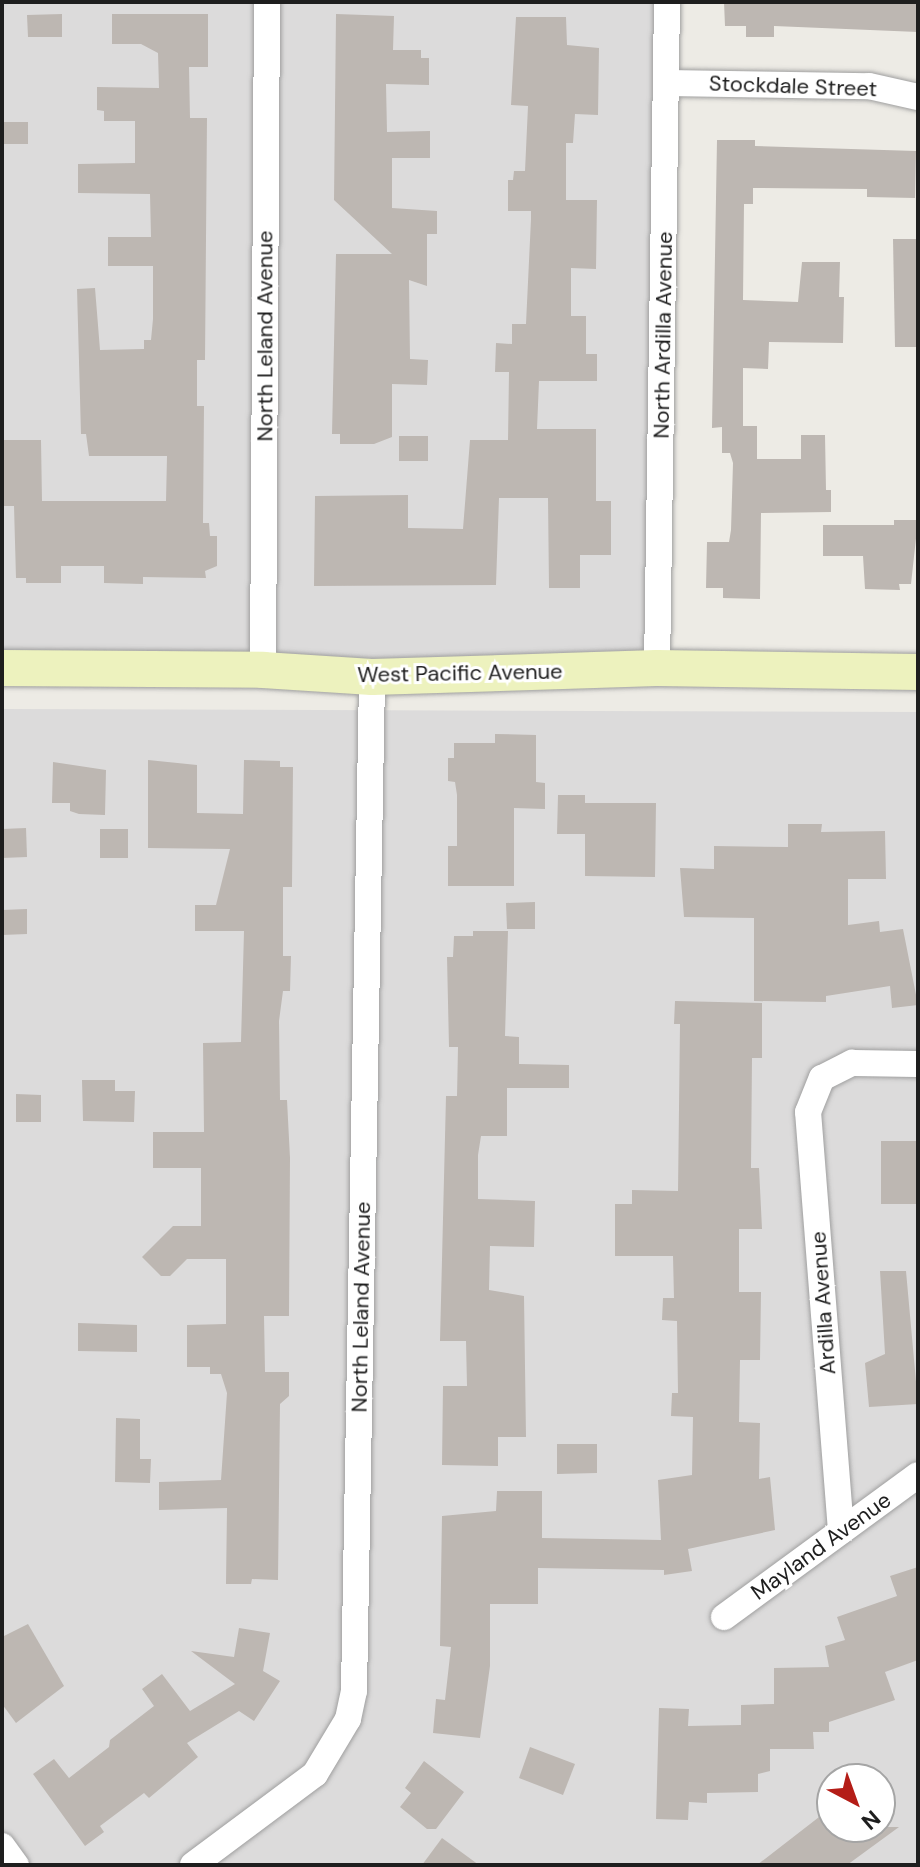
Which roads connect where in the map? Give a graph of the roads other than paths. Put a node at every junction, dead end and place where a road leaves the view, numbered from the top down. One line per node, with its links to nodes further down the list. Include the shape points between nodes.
1 (267, 2): 7 (street, North Leland Avenue)
2 (667, 2): 3 (street, North Ardilla Avenue)
3 (667, 83): 4 (street, Stockdale Street, via 869,86); 6 (street, North Ardilla Avenue)
4 (918, 97)
5 (2, 668): 7 (street, West Pacific Avenue)
6 (657, 668): 8 (street, West Pacific Avenue); 9 (street, West Pacific Avenue)
7 (263, 670): 9 (street, West Pacific Avenue)
8 (918, 672)
9 (372, 677): 16 (street, North Leland Avenue, via 354,1691 348,1719 315,1774)
10 (918, 1064): 12 (street, Ardilla Avenue, via 852,1063 822,1078 808,1112)
11 (918, 1475): 12 (street, Mayland Avenue)
12 (841, 1531): 13 (street, Mayland Avenue)
13 (724, 1617)
14 (2, 1846): 15 (street)
15 (16, 1865)
16 (193, 1865)

